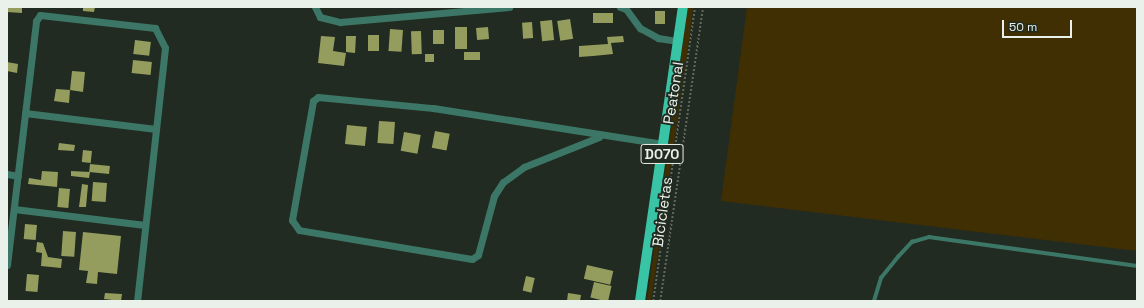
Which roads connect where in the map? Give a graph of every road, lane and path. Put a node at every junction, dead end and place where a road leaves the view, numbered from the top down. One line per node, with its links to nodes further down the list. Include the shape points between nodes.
1 (315, 7): 2 (street, via 320,17 340,22)
2 (509, 7)
3 (620, 7): 7 (street, via 626,9 640,28 658,38)
4 (683, 7): 7 (main road, D070)
5 (696, 7): 20 (path, Peatonal)
6 (703, 7): 21 (path, Bicicletas)
7 (678, 40): 11 (main road, D070)
8 (25, 114): 9 (street); 9 (street, via 40,15 155,28 164,48); 13 (street)
9 (156, 129): 15 (street)
10 (599, 137): 10 (street, via 432,108 318,97 313,101 292,220 299,230 472,259 478,256 494,196 508,177 545,157); 11 (street)
11 (663, 144): 19 (main road, D070)
12 (7, 174): 13 (street)
13 (18, 176): 14 (street)
14 (14, 209): 15 (street); 16 (street)
15 (145, 225): 18 (street)
16 (7, 265)
17 (1137, 266): 22 (lane, via 928,237 912,242 898,257 881,278)
18 (137, 301)
19 (640, 301)
20 (653, 301)
21 (660, 301)
22 (874, 301)

